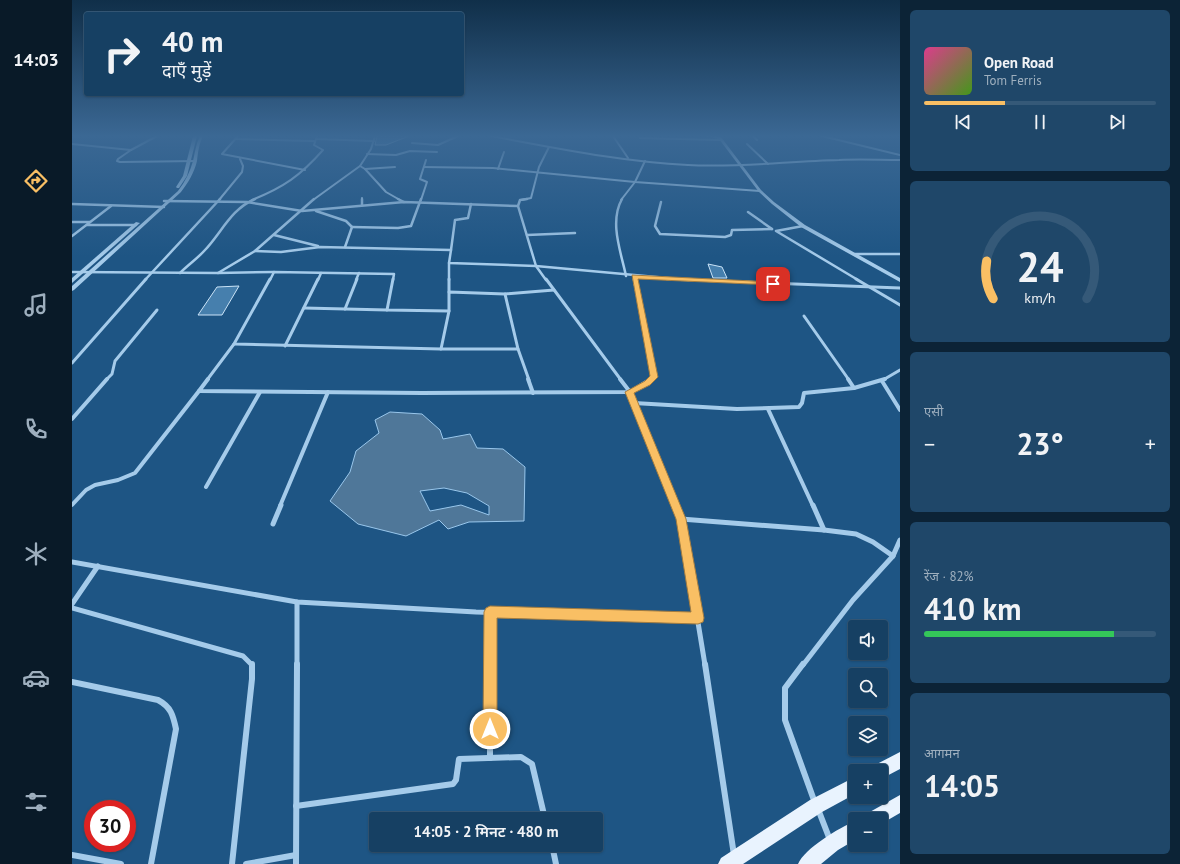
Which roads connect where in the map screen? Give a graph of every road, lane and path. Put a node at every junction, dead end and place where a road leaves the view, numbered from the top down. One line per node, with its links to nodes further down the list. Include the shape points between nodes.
1 (184, 176): 17 (street, via 181,184)
2 (190, 176): 15 (street, via 185,186)
3 (238, 176): 16 (street)
4 (296, 176): 18 (street, via 276,190)
5 (346, 176): 30 (street, via 311,201)
6 (372, 176): 19 (street, via 386,192)
7 (421, 176): 21 (street, via 420,179 427,182)
8 (536, 176): 26 (street, via 531,198 520,200)
9 (565, 176): 12 (street)
10 (638, 176): 12 (street)
11 (749, 176): 13 (street)
12 (635, 182): 13 (street); 61 (street, via 621,200 617,211 616,223)
13 (760, 191): 36 (street)
14 (362, 198): 24 (street)
15 (171, 200): 16 (street); 17 (street); 28 (street)
16 (219, 200): 18 (street); 57 (street)
17 (164, 201): 27 (street)
18 (247, 202): 30 (street); 60 (street, via 226,221 206,249)
19 (404, 202): 21 (street); 24 (street)
20 (660, 202): 38 (street, via 655,226 660,234 725,237 731,235 732,230)
21 (419, 203): 23 (street); 37 (street, via 413,224 408,227)
22 (72, 204): 25 (street)
23 (471, 204): 26 (street); 46 (street, via 468,218 455,220)
24 (362, 205): 29 (street)
25 (112, 206): 27 (street); 33 (street)
26 (518, 206): 42 (street)
27 (157, 207): 28 (street); 35 (street)
28 (164, 207): 54 (street)
29 (314, 210): 30 (street); 37 (street, via 346,221)
30 (302, 211): 41 (street)
31 (748, 212): 38 (street)
32 (72, 222): 33 (street)
33 (90, 222): 34 (street)
34 (87, 225): 35 (street); 43 (street)
35 (136, 225): 53 (street)
36 (803, 226): 39 (street); 48 (street)
37 (352, 227): 45 (street)
38 (772, 229): 39 (street)
39 (776, 231): 65 (street)
40 (575, 233): 42 (street)
41 (274, 235): 44 (street); 47 (street)
42 (527, 235): 51 (street)
43 (72, 236)
44 (320, 247): 45 (street); 47 (street, via 281,252)
45 (345, 247): 46 (street)
46 (451, 250): 50 (street)
47 (255, 251): 55 (street)
48 (855, 254): 49 (street); 63 (street)
49 (900, 254)
50 (449, 263): 51 (street); 69 (street)
51 (536, 266): 61 (street); 68 (street)
52 (72, 272): 53 (street)
53 (83, 272): 54 (street); 64 (street)
54 (91, 272): 57 (street); 67 (street)
55 (218, 272): 56 (street); 60 (street)
56 (274, 272): 58 (street); 78 (street)
57 (151, 273): 60 (street); 82 (street)
58 (321, 273): 59 (street); 72 (street)
59 (359, 273): 73 (street); 75 (street, via 394,274)
60 (179, 274)
61 (626, 276): 62 (street)
62 (634, 277): 65 (street); 89 (street, via 654,377)
63 (900, 280)
64 (72, 281)
65 (871, 288): 66 (street); 71 (street)
66 (900, 288)
67 (72, 289)
68 (554, 290): 70 (street); 89 (street)
69 (448, 292): 70 (street); 76 (street)
70 (505, 294): 81 (street)
71 (900, 305)
72 (304, 308): 73 (street); 79 (street)
73 (345, 309): 75 (street)
74 (157, 310): 94 (street, via 115,361 112,374)
75 (387, 310): 76 (street)
76 (449, 311): 80 (street)
77 (804, 316): 85 (street)
78 (234, 344): 79 (street); 86 (street)
79 (285, 346): 80 (street)
80 (441, 349): 81 (street)
81 (518, 349): 90 (street)
82 (72, 363)
83 (900, 370): 84 (street)
84 (882, 381): 85 (street); 93 (street)
85 (854, 388): 92 (street, via 804,393 799,407)
86 (199, 391): 87 (street); 96 (street, via 135,473 95,485)
87 (260, 392): 88 (street); 95 (street)
88 (328, 392): 90 (street); 98 (street)
89 (630, 392): 90 (street); 91 (street)
90 (533, 393)
91 (634, 403): 92 (street); 97 (street)
92 (768, 409): 99 (street)
93 (900, 410)
94 (72, 419)
95 (206, 487)
96 (72, 504)
97 (681, 519): 99 (street); 108 (street)
98 (273, 524)
99 (824, 530): 101 (street, via 856,534)
100 (900, 540): 101 (street)
101 (894, 556): 116 (street, via 853,600 785,688 785,720)
102 (72, 562): 103 (street)
103 (98, 566): 104 (street); 105 (street)
104 (297, 602): 107 (street); 115 (street)
105 (72, 604)
106 (72, 608): 127 (street, via 243,656 252,664)
107 (490, 612): 108 (street); 110 (street)
108 (698, 618): 124 (street)
109 (72, 682): 126 (street, via 158,700 167,704 172,713 176,729)
110 (490, 758): 115 (street, via 459,759 453,784); 117 (street, via 521,757 532,764)
111 (900, 760): 112 (main road)
112 (888, 767)
113 (848, 789): 116 (main road)
114 (900, 803): 118 (main road)
115 (296, 806): 123 (street)
116 (816, 806): 120 (street); 124 (main road)
117 (543, 812)
118 (885, 812)
119 (848, 834): 120 (main road)
120 (832, 844): 131 (main road)
121 (553, 852): 130 (street)
122 (72, 855): 125 (street)
123 (296, 855): 128 (street); 129 (street)
124 (731, 861)
125 (121, 864)
126 (151, 864)
127 (232, 864)
128 (246, 864)
129 (296, 864)
130 (556, 864)
131 (807, 864)

